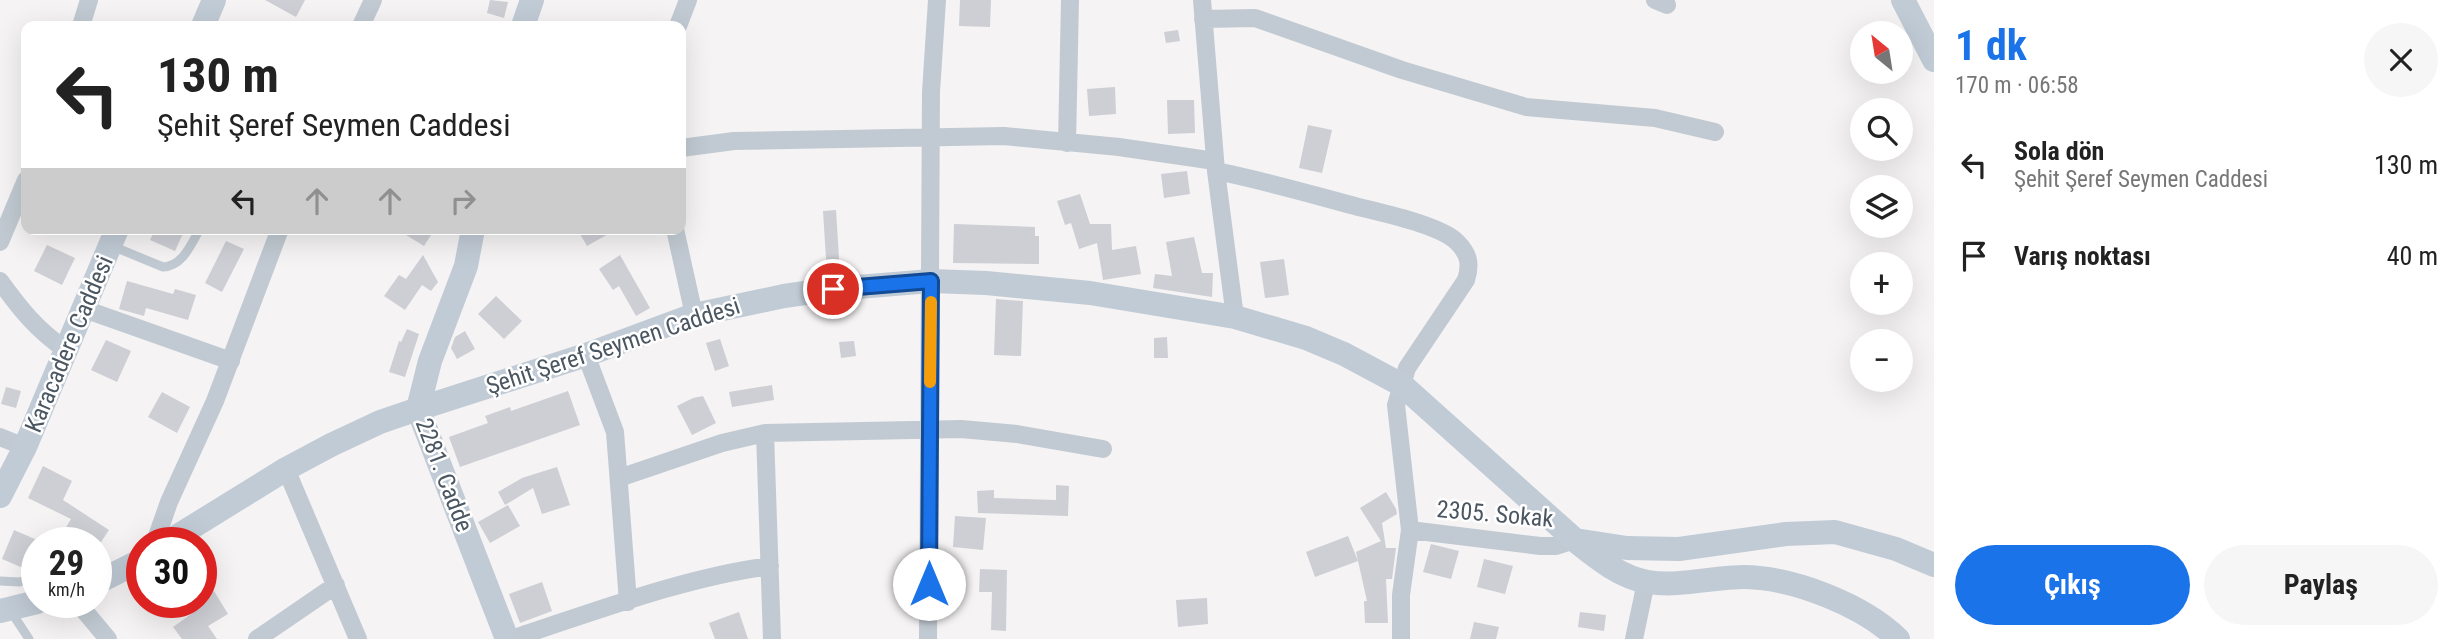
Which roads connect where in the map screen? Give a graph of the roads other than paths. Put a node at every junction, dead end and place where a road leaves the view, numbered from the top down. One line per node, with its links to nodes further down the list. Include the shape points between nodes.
1 (89, 0): 11 (street)
2 (214, 0): 12 (street)
3 (373, 0): 13 (street)
4 (532, 0): 14 (street)
5 (688, 0): 15 (street)
6 (937, 0): 18 (street)
7 (1070, 0): 19 (street)
8 (1202, 0): 10 (street)
9 (1903, 0): 16 (street)
10 (1203, 19): 17 (street, via 1255,18 1526,107 1655,118); 21 (street)
11 (82, 21)
12 (205, 21)
13 (363, 21)
14 (525, 21)
15 (680, 21)
16 (1934, 60)
17 (1715, 132)
18 (931, 136): 19 (street, via 1004,136); 20 (street, via 734,141); 30 (street)
19 (1067, 143): 21 (street)
20 (686, 147)
21 (1216, 166): 33 (street); 37 (street, via 1401,218 1456,240 1470,263 1466,280 1407,368)
22 (21, 192): 28 (street)
23 (196, 235): 27 (lane, via 178,262 163,267)
24 (278, 235): 36 (street)
25 (477, 235): 38 (street, 2281. Cadde, via 430,362)
26 (676, 235): 32 (street)
27 (113, 238): 31 (street, Karacadere Caddesi)
28 (0, 242)
29 (0, 281): 34 (street, via 27,318)
30 (931, 281): 32 (street, Şehit Şeref Seymen Caddesi, via 796,294); 33 (street, Şehit Şeref Seymen Caddesi, via 1090,293); 39 (street)
31 (84, 309): 34 (street, Karacadere Caddesi); 36 (street)
32 (694, 314): 35 (street, Şehit Şeref Seymen Caddesi)
33 (1235, 317): 37 (street, Şehit Şeref Seymen Caddesi, via 1306,338)
34 (66, 350): 42 (street, Karacadere Caddesi)
35 (586, 355): 38 (street, Şehit Şeref Seymen Caddesi); 45 (street, via 615,432)
36 (231, 361): 47 (street)
37 (1402, 385): 49 (street, via 1396,405); 50 (street, Şehit Şeref Seymen Caddesi)
38 (418, 409): 44 (street, Şehit Şeref Seymen Caddesi, via 355,433); 64 (street, 2281. Cadde)
39 (930, 428): 40 (street); 43 (street, via 1017,434); 66 (street)
40 (765, 433): 45 (street); 52 (street)
41 (0, 437): 42 (street)
42 (25, 447): 46 (street, Karacadere Caddesi)
43 (1103, 449)
44 (286, 469): 48 (street, Şehit Şeref Seymen Caddesi); 56 (street)
45 (619, 478): 57 (street)
46 (0, 496)
47 (160, 527)
48 (192, 527)
49 (1410, 530): 50 (street, 2305. Sokak, via 1540,546); 67 (street, via 1401,595)
50 (1575, 540): 51 (street, via 1679,549 1835,531); 55 (street, Şehit Şeref Seymen Caddesi, via 1610,567)
51 (1934, 565)
52 (770, 566): 57 (street, via 719,575); 65 (street)
53 (0, 581): 54 (lane)
54 (21, 582)
55 (1646, 582): 68 (street); 69 (street, via 1747,577 1792,584 1847,605)
56 (336, 585): 62 (street); 63 (street)
57 (628, 602): 64 (street)
58 (5, 610): 60 (lane)
59 (90, 618): 61 (street)
60 (29, 639)
61 (108, 639)
62 (257, 639)
63 (358, 639)
64 (509, 639)
65 (772, 639)
66 (928, 639)
67 (1401, 639)
68 (1634, 639)
69 (1898, 639)

